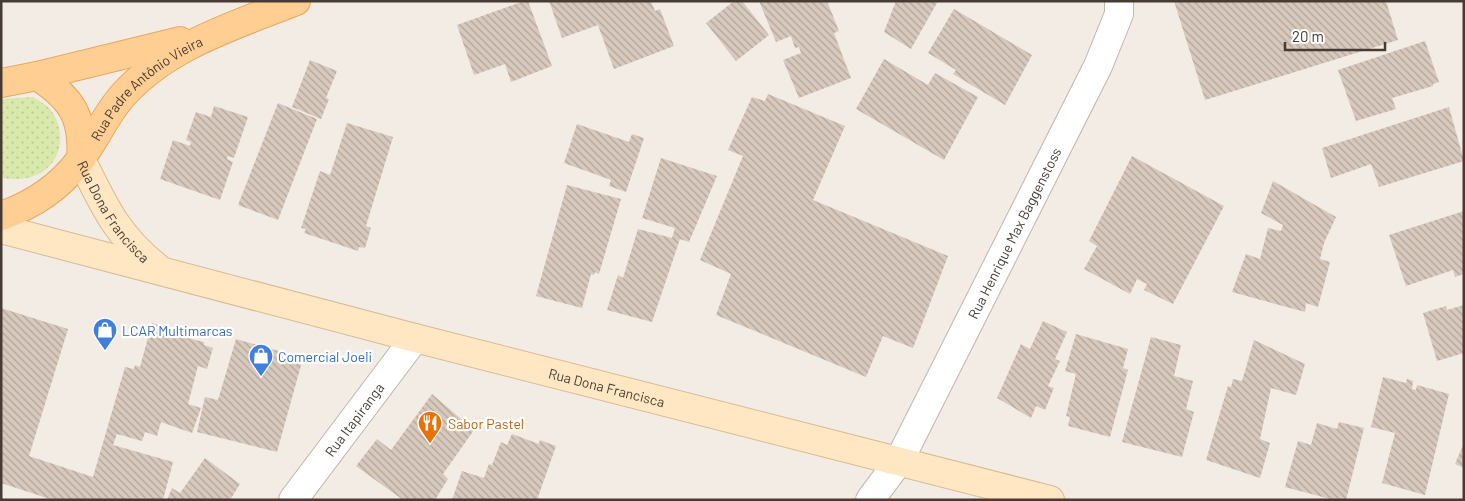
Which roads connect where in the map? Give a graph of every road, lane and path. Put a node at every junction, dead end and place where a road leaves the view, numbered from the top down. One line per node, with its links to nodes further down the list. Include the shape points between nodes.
1 (296, 1): 3 (main road, Rua Padre Antônio Vieira)
2 (1119, 1): 11 (street, Rua Henrique Max Baggenstoss, via 1119,14 1102,58)
3 (223, 31): 4 (main road, Rua Padre Antônio Vieira); 6 (main road, Rua Padre Antônio Vieira, via 186,46 124,94 100,124)
4 (38, 76): 5 (main road); 6 (main road, Rua Dona Francisca, via 69,102 78,119)
5 (1, 83)
6 (81, 159): 7 (main road, Rua Padre Antônio Vieira, via 44,197); 9 (main road, Rua Dona Francisca, via 120,232 136,251)
7 (1, 216)
8 (1, 229): 9 (main road, Rua Dona Francisca)
9 (164, 273): 10 (main road, Rua Dona Francisca)
10 (415, 338): 11 (main road, Rua Dona Francisca); 12 (street, Rua Itapiranga)
11 (899, 461): 13 (street, Rua Henrique Max Baggenstoss); 14 (main road, Rua Dona Francisca)
12 (293, 500)
13 (870, 500)
14 (1050, 500)

